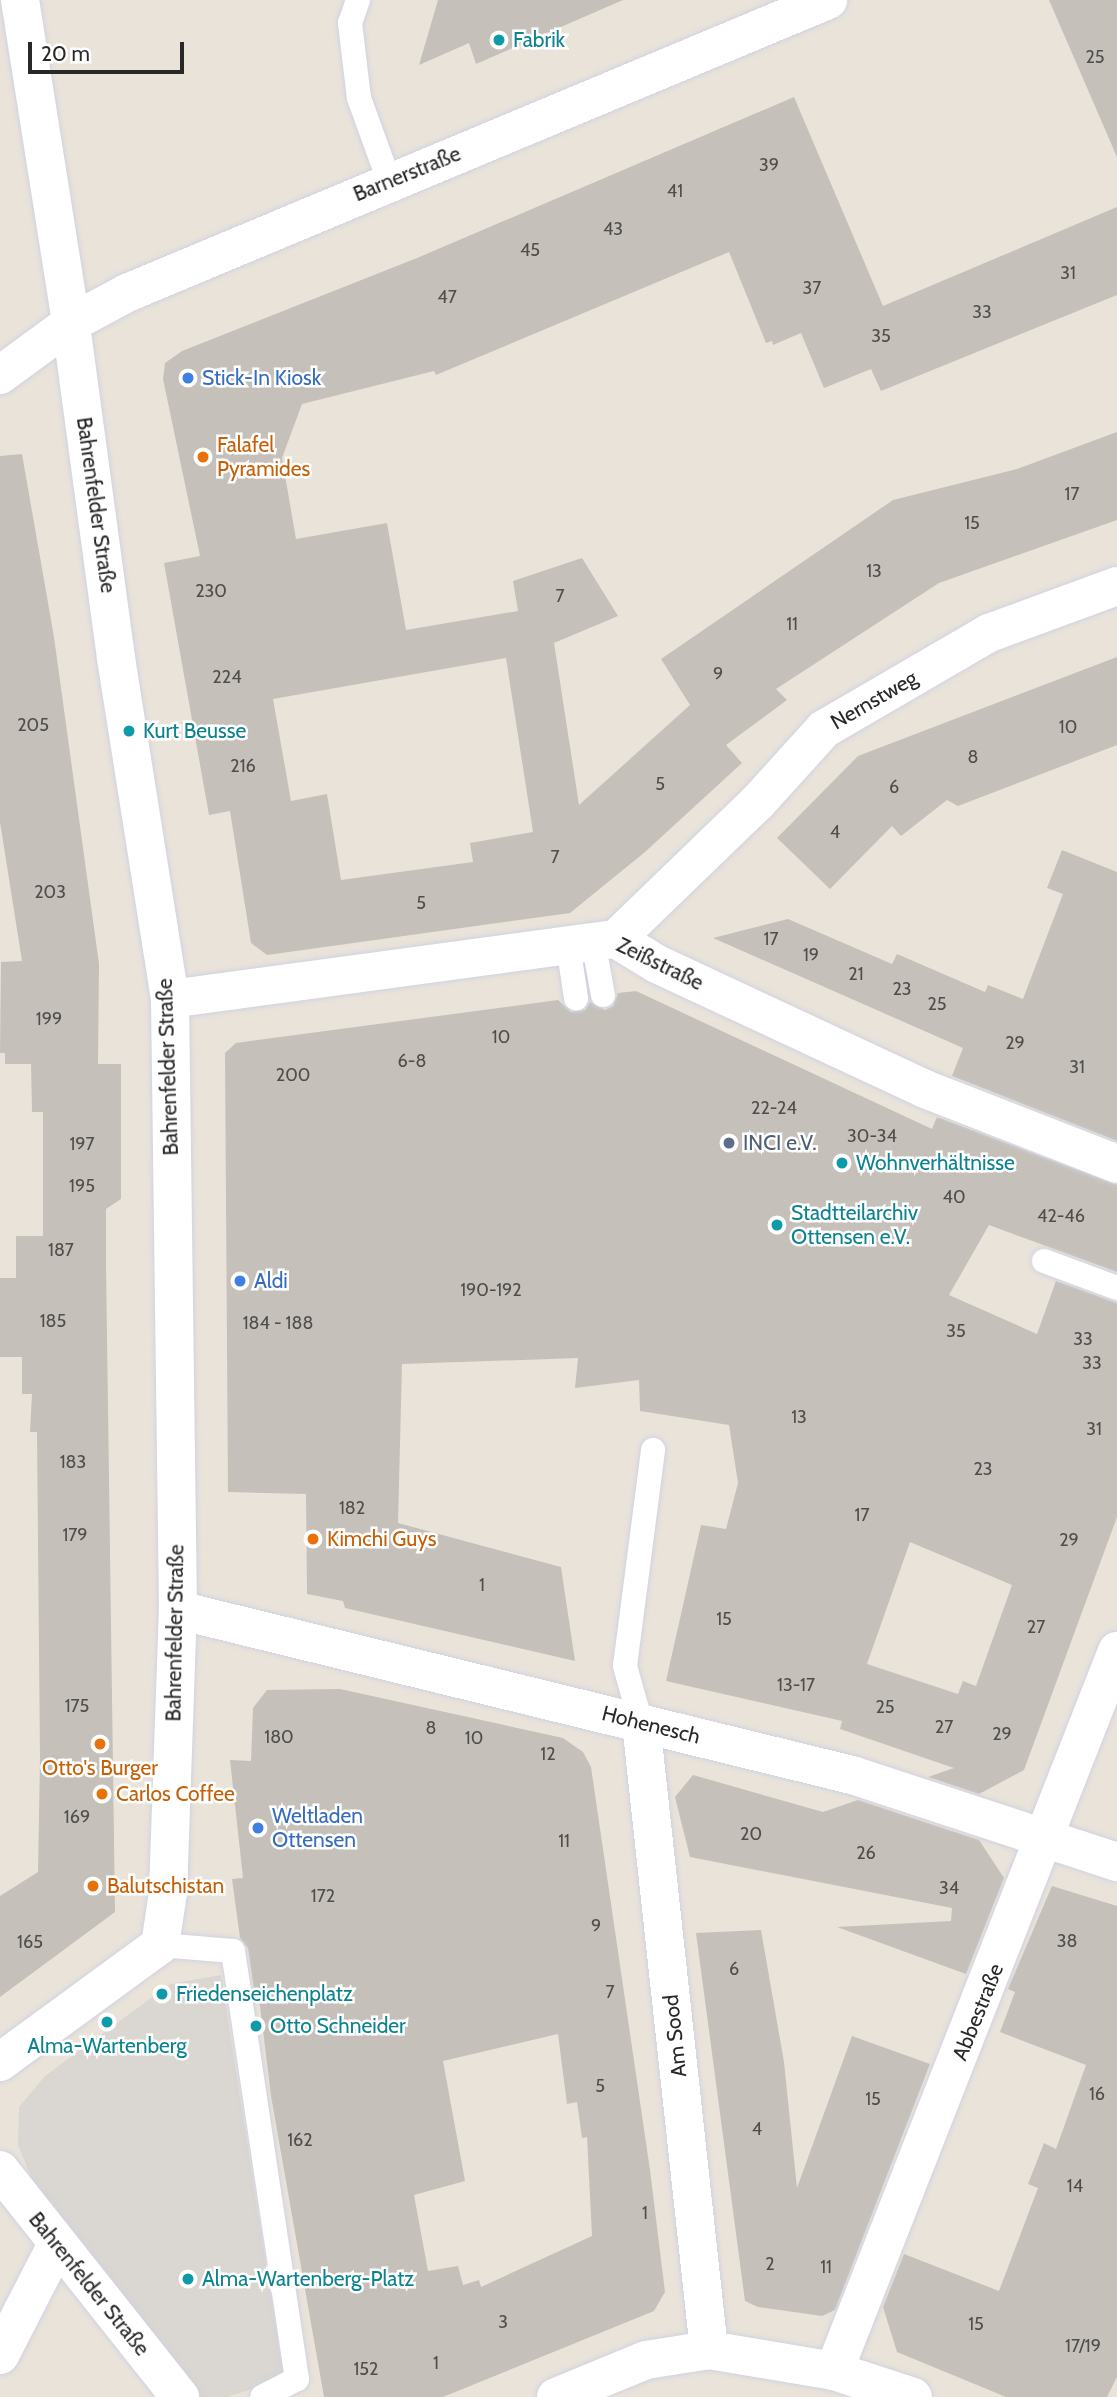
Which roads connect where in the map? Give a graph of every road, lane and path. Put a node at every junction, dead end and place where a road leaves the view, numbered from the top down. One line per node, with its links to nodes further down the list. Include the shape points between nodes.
1 (20, 0): 5 (street, Bahrenfelder Straße)
2 (358, 0): 4 (lane, via 350,23 359,98)
3 (828, 0): 4 (street, Barnerstraße)
4 (389, 181): 5 (street, Barnerstraße, via 230,247)
5 (71, 323): 6 (street, Barnerstraße); 11 (street, Bahrenfelder Straße, via 116,658)
6 (0, 375)
7 (1117, 586): 8 (street, Nernstweg, via 989,634 824,729 758,802)
8 (592, 942): 9 (lane); 10 (lane); 11 (street); 12 (street, Zeißstraße, via 656,964 925,1089)
9 (604, 995)
10 (576, 998)
11 (170, 999): 16 (street, Bahrenfelder Straße)
12 (1117, 1164)
13 (1044, 1261): 14 (lane)
14 (1117, 1288)
15 (653, 1450): 18 (lane, via 625,1666)
16 (178, 1610): 18 (street, Hohenesch); 21 (street, Bahrenfelder Straße, via 168,1893)
17 (1117, 1651): 19 (street, Abbestraße)
18 (641, 1723): 19 (street, Hohenesch, via 852,1775); 25 (street, Am Sood)
19 (1046, 1841): 20 (street, Hohenesch); 27 (street, Abbestraße)
20 (1117, 1862)
21 (160, 1945): 22 (street); 29 (lane, via 233,1951 297,2379)
22 (0, 2063)
23 (0, 2170): 24 (street, Bahrenfelder Straße)
24 (56, 2246): 26 (street); 28 (street, Bahrenfelder Straße)
25 (709, 2350): 27 (street); 30 (street, via 646,2360)
26 (0, 2355)
27 (834, 2371): 31 (street)
28 (180, 2397)
29 (262, 2397)
30 (556, 2397)
31 (913, 2397)

